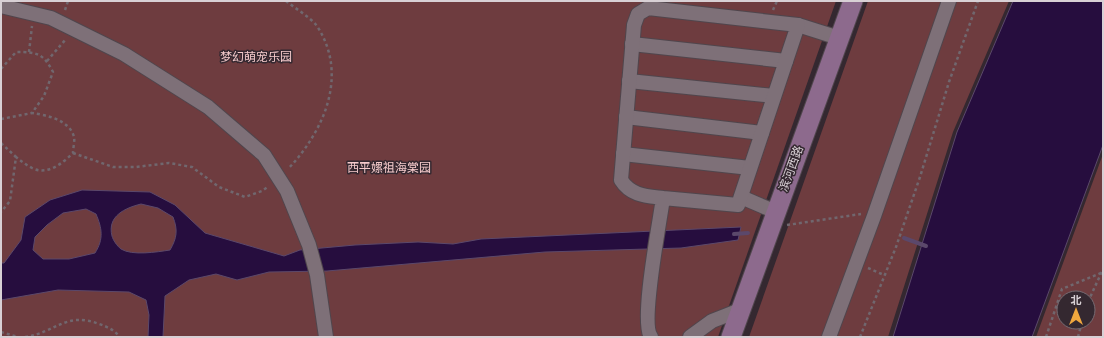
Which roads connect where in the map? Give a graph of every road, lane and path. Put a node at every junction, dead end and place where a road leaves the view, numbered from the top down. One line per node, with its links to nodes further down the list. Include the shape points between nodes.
1 (853, 1): 8 (street, 滨河西路)
2 (949, 1): 27 (street)
3 (978, 1): 32 (path, via 949,82 920,177)
4 (1, 6): 5 (street)
5 (34, 14): 7 (street, via 51,18); 10 (path)
6 (798, 25): 8 (street); 9 (street, via 648,8 638,14); 12 (street)
7 (75, 29): 11 (path); 39 (street, via 124,54 208,107 264,154 288,191 309,245 317,275)
8 (839, 38): 28 (street, 滨河西路)
9 (632, 44): 12 (street); 14 (street)
10 (29, 52): 11 (path, via 35,52); 13 (path, via 16,52)
11 (47, 61): 16 (path, via 53,72 44,96)
12 (786, 61): 15 (street)
13 (1, 69)
14 (629, 80): 15 (street); 17 (street)
15 (774, 96): 19 (street)
16 (32, 113): 18 (path); 22 (path, via 63,122 74,136 73,153 60,165 46,169 33,169)
17 (626, 117): 19 (street); 21 (street)
18 (1, 119)
19 (762, 133): 23 (street)
20 (1, 143): 22 (path)
21 (623, 154): 23 (street); 25 (street, via 621,180 625,187 635,194)
22 (16, 157): 26 (path, via 10,201)
23 (750, 168): 24 (street)
24 (741, 197): 25 (street, via 738,205); 28 (street)
25 (663, 198): 40 (street, via 647,313 648,333)
26 (1, 212)
27 (874, 216): 28 (path, via 861,214); 29 (street)
28 (773, 219): 34 (street, 滨河西路)
29 (856, 264): 32 (path); 43 (street)
30 (1103, 269): 31 (path)
31 (1100, 273): 33 (path); 45 (path, via 1062,289)
32 (884, 275): 44 (path)
33 (1093, 290)
34 (740, 310): 41 (street, via 712,321); 42 (street, 滨河西路)
35 (1, 332): 36 (path)
36 (18, 337)
37 (25, 337): 38 (path, via 39,335 59,324 78,319 96,322 114,330)
38 (120, 337)
39 (326, 337)
40 (651, 337)
41 (690, 337)
42 (731, 337)
43 (829, 337)
44 (860, 337)
45 (1046, 337)

